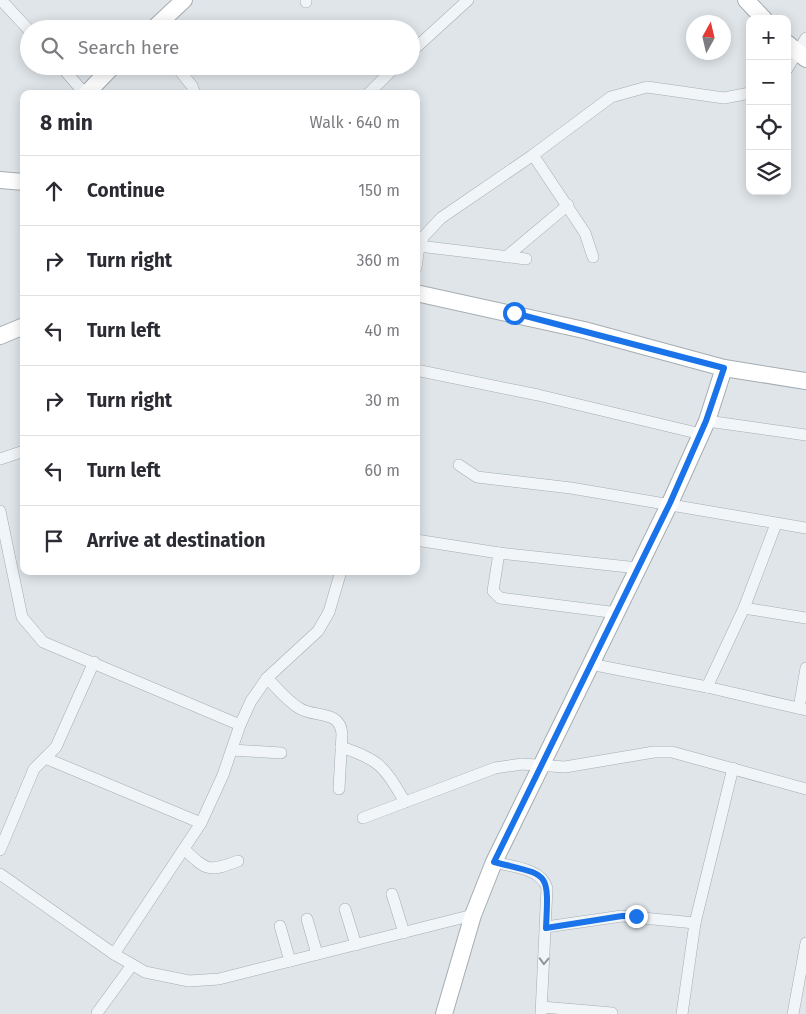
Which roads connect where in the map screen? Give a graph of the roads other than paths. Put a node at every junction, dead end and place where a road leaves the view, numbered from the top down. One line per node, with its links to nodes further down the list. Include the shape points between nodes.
1 (2, 0): 6 (street)
2 (184, 0): 7 (street)
3 (468, 0): 9 (street)
4 (746, 0): 5 (street)
5 (760, 15)
6 (20, 20)
7 (163, 20)
8 (806, 38): 10 (street)
9 (420, 44)
10 (796, 52)
11 (69, 75): 15 (street)
12 (104, 75): 16 (street)
13 (183, 75): 17 (street)
14 (387, 75): 18 (street)
15 (82, 90)
16 (89, 90)
17 (194, 90)
18 (372, 90)
19 (746, 94): 20 (street, via 724,98 647,87 630,90 611,97)
20 (533, 155): 23 (street); 24 (street, via 441,218 424,236)
21 (0, 180): 22 (street)
22 (20, 182)
23 (568, 205): 25 (street); 26 (street, via 588,239)
24 (420, 246): 25 (street)
25 (506, 257): 27 (street)
26 (593, 257)
27 (526, 259)
28 (420, 294): 31 (street, via 584,330)
29 (20, 328): 30 (street)
30 (0, 336)
31 (724, 368): 33 (street); 34 (street)
32 (420, 371): 34 (street)
33 (806, 381)
34 (704, 428): 35 (street); 39 (street)
35 (806, 435)
36 (20, 452): 37 (street)
37 (0, 459)
38 (459, 465): 39 (street, via 477,477)
39 (670, 503): 41 (street); 45 (street)
40 (0, 511): 50 (street, via 22,616 43,642)
41 (776, 524): 42 (street); 47 (street)
42 (806, 528)
43 (420, 541): 44 (street)
44 (499, 553): 45 (street); 48 (street, via 493,591 500,598)
45 (638, 568): 48 (street)
46 (340, 575): 53 (street, via 329,612 318,631)
47 (744, 608): 49 (street); 54 (street)
48 (618, 613): 51 (street)
49 (806, 618)
50 (94, 662): 56 (street); 60 (street, via 56,747)
51 (590, 664): 54 (street); 61 (street)
52 (806, 668): 55 (street)
53 (267, 678): 56 (street); 57 (street, via 301,710 330,716 338,721 342,729)
54 (707, 687): 55 (street)
55 (803, 709)
56 (240, 725): 58 (street)
57 (341, 747): 63 (street); 65 (street, via 378,763)
58 (232, 750): 59 (street); 67 (street)
59 (281, 753)
60 (45, 758): 67 (street); 68 (street, via 34,768)
61 (539, 766): 62 (street, via 583,765 654,752 672,752); 65 (street, via 522,764 495,768); 71 (street)
62 (733, 768): 64 (street); 77 (street)
63 (339, 789)
64 (806, 789)
65 (405, 802): 66 (street)
66 (363, 818)
67 (201, 823): 69 (street)
68 (0, 850)
69 (185, 850): 70 (street, via 206,868 216,869); 83 (street)
70 (238, 861)
71 (494, 862): 75 (street); 79 (street, via 534,873 544,880 547,888)
72 (0, 874): 83 (street)
73 (392, 894): 80 (street)
74 (346, 909): 82 (street)
75 (473, 915): 80 (street); 90 (street)
76 (307, 919): 84 (street)
77 (695, 923): 79 (street, via 622,916); 91 (street)
78 (280, 926): 85 (street)
79 (546, 928): 87 (street, one-way to 87)
80 (404, 933): 82 (street)
81 (806, 943): 92 (street)
82 (356, 945): 84 (street)
83 (114, 954): 86 (street)
84 (317, 954): 85 (street)
85 (290, 961): 86 (street, via 204,980 160,976)
86 (132, 965): 88 (street)
87 (541, 1011): 89 (street)
88 (97, 1012)
89 (612, 1013)
90 (444, 1014)
91 (682, 1014)
92 (793, 1014)

